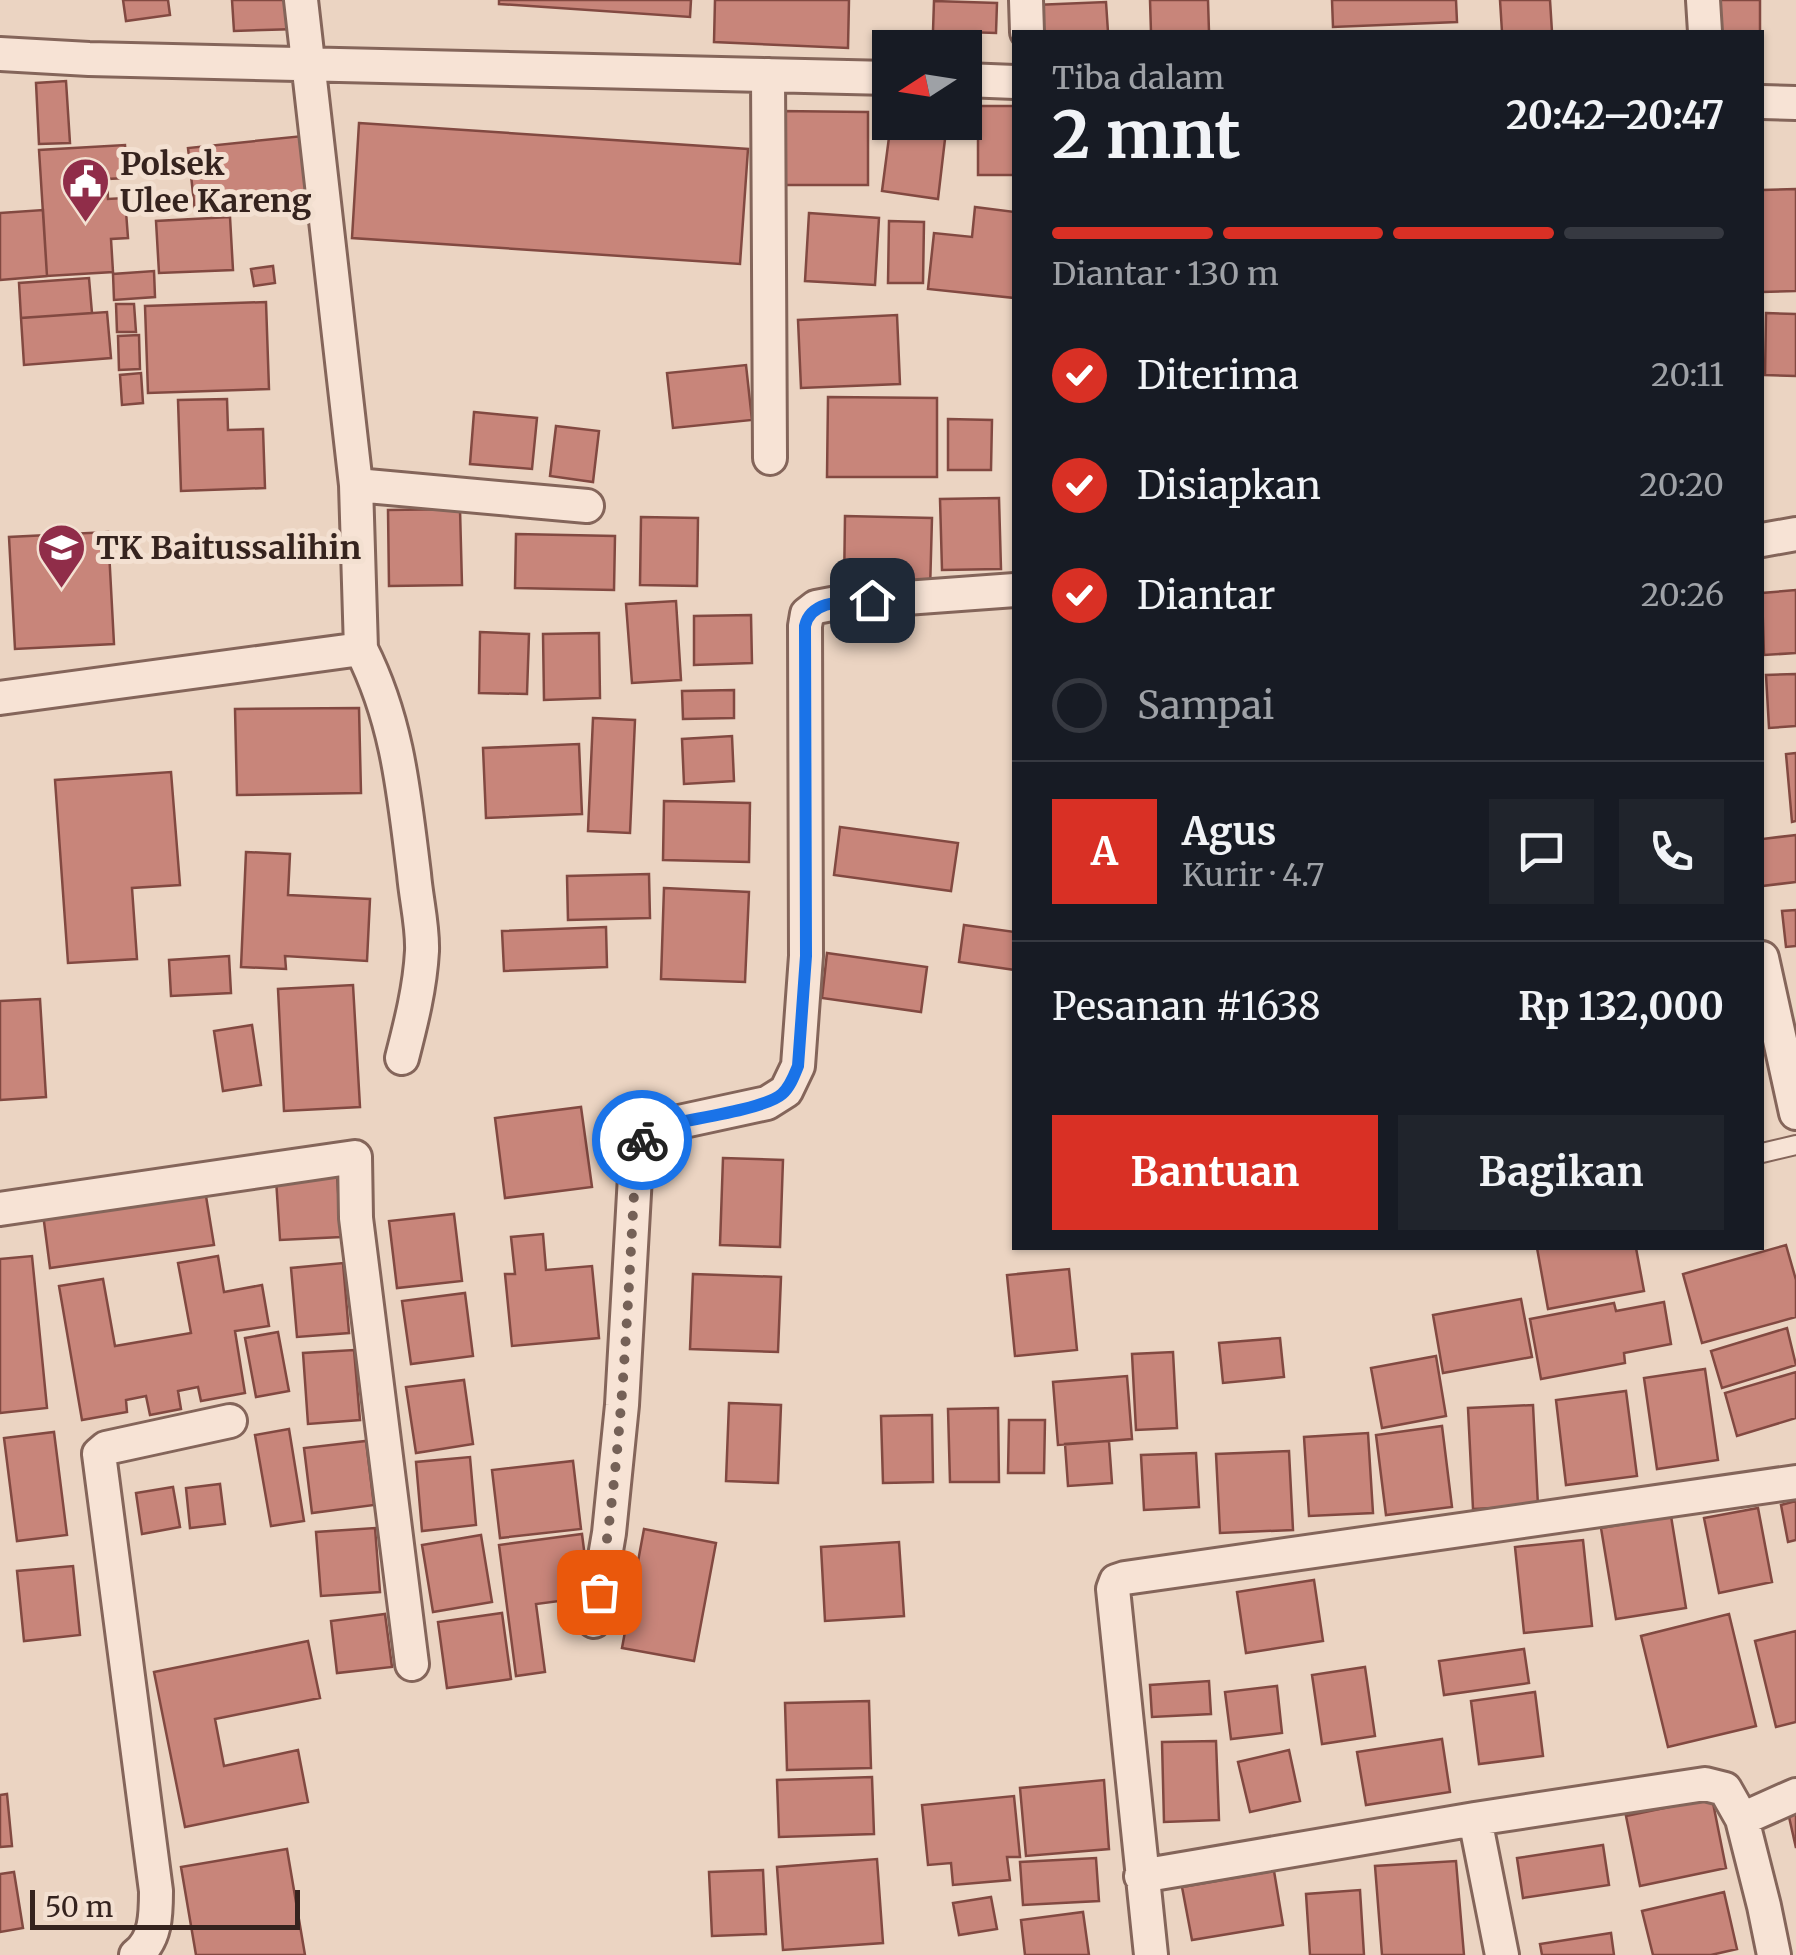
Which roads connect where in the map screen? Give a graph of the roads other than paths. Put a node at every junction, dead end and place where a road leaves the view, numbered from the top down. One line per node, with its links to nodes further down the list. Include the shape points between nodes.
1 (301, 0): 7 (street)
2 (1026, 0): 4 (street)
3 (1703, 0): 5 (street)
4 (1027, 30)
5 (1705, 30)
6 (0, 54): 7 (street)
7 (307, 63): 8 (street); 15 (street)
8 (768, 74): 9 (street); 14 (street)
9 (872, 77)
10 (982, 81): 11 (street)
11 (1012, 82)
12 (1764, 102): 13 (street)
13 (1796, 103)
14 (770, 458)
15 (356, 485): 16 (street); 20 (street)
16 (586, 506)
17 (1796, 534): 18 (street)
18 (1764, 540)
19 (1012, 590): 30 (street, via 837,603 808,614 806,956 798,1066 786,1090 768,1103 656,1127 643,1136 622,1406)
20 (361, 649): 21 (street); 23 (street, via 395,739 422,949)
21 (0, 698)
22 (1764, 967): 24 (street)
23 (402, 1058)
24 (1796, 1113)
25 (1796, 1145): 26 (lane)
26 (1764, 1153)
27 (0, 1208): 31 (street, via 355,1157 356,1218)
28 (230, 1421): 36 (street, via 99,1454 156,1890 152,1933)
29 (1796, 1482): 35 (street, via 1116,1582)
30 (594, 1621)
31 (412, 1664)
32 (1796, 1795): 34 (street)
33 (1474, 1819): 34 (street, via 1705,1784 1726,1789); 35 (street); 38 (street)
34 (1742, 1819): 39 (street)
35 (1141, 1876): 37 (street)
36 (136, 1955)
37 (1151, 1955)
38 (1502, 1955)
39 (1774, 1955)

